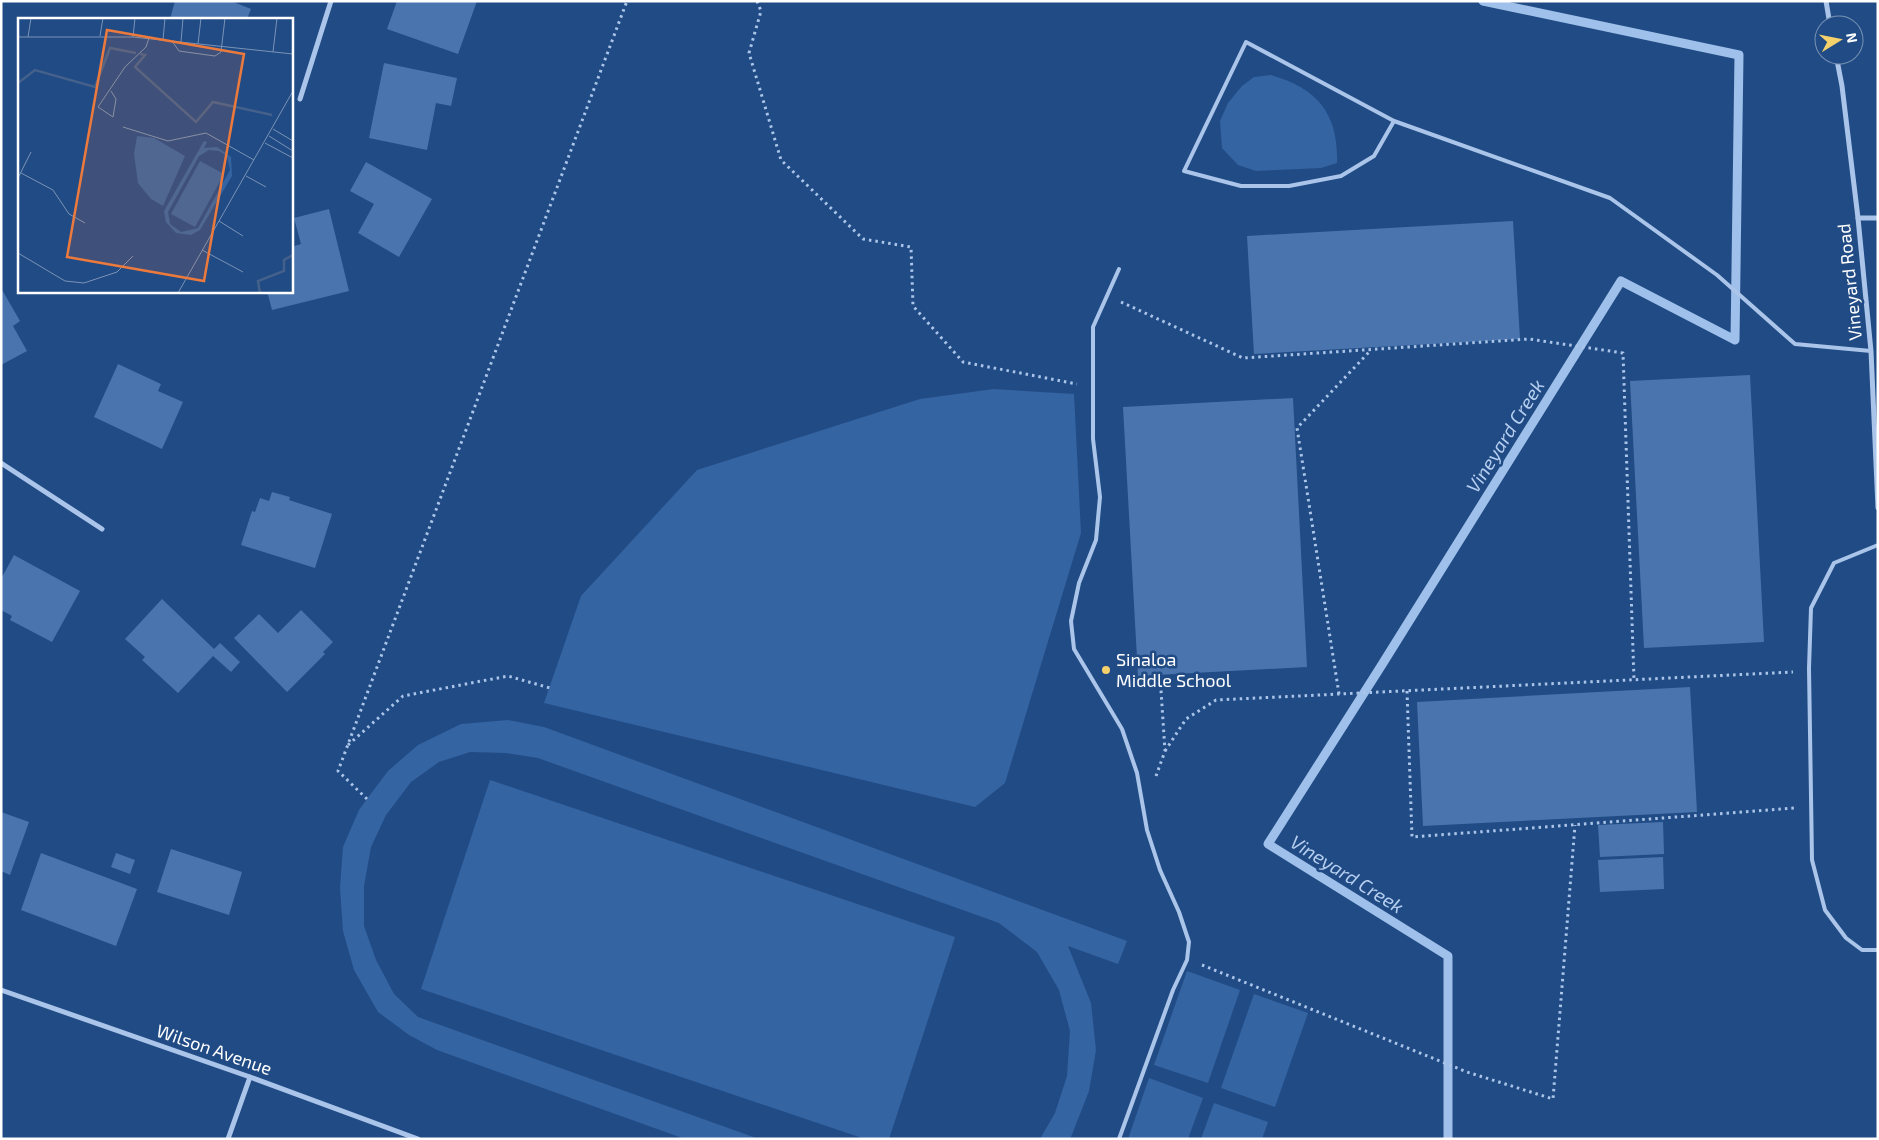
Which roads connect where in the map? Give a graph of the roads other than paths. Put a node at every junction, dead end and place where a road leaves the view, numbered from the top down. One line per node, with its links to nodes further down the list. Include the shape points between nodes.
1 (332, 1): 5 (street)
2 (1826, 1): 3 (street)
3 (1828, 15)
4 (1838, 65): 7 (street, Vineyard Road)
5 (300, 99)
6 (1394, 122): 6 (lane, via 1246,42 1184,171 1241,186 1289,186 1341,176 1374,156); 10 (lane, via 1610,198 1717,275 1795,344)
7 (1858, 218): 8 (street); 10 (street, Vineyard Road)
8 (1878, 218)
9 (1119, 270): 21 (lane, via 1093,327 1093,439 1100,496 1096,540 1079,583 1071,621 1074,649 1122,729 1137,773 1146,830 1189,942 1187,960)
10 (1871, 351): 12 (street, Vineyard Road)
11 (1, 463): 14 (street)
12 (1876, 471): 13 (street, Vineyard Road)
13 (1878, 508)
14 (102, 529)
15 (1878, 545): 16 (lane, via 1834,563 1812,608 1809,672 1812,860 1825,910 1846,938 1862,950)
16 (1878, 950)
17 (1, 990): 18 (street, Wilson Avenue)
18 (250, 1077): 19 (street); 20 (street, Wilson Avenue)
19 (228, 1139)
20 (418, 1139)
21 (1119, 1139)

